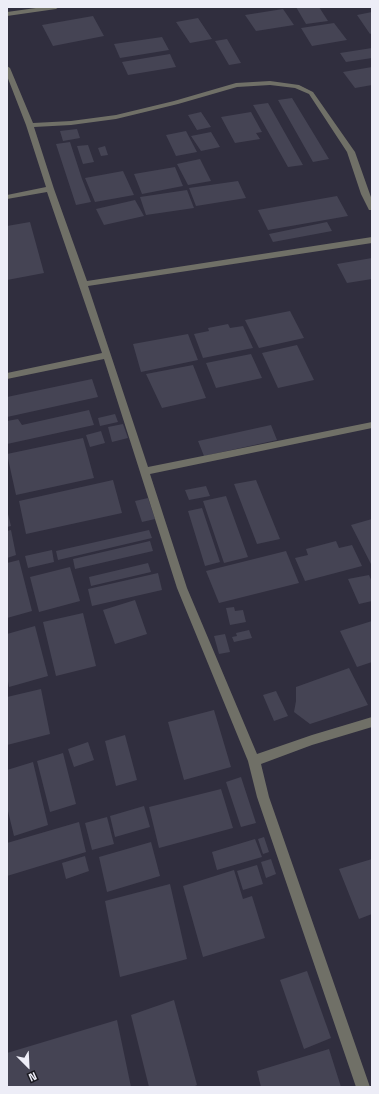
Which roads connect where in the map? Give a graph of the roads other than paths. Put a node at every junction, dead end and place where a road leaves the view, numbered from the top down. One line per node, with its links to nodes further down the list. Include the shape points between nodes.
1 (56, 7): 2 (street)
2 (7, 14)
3 (7, 68): 4 (street)
4 (30, 125): 5 (street); 7 (street, via 116,117 236,85 270,83 296,86 311,93 351,152)
5 (50, 189): 6 (street); 9 (street)
6 (7, 197)
7 (372, 208)
8 (372, 240): 9 (street)
9 (83, 284): 10 (street)
10 (108, 355): 11 (street); 13 (street)
11 (7, 376)
12 (372, 425): 13 (street)
13 (145, 471): 15 (street, via 182,588)
14 (372, 722): 15 (street)
15 (254, 761): 16 (street, via 266,805)
16 (363, 1087)

